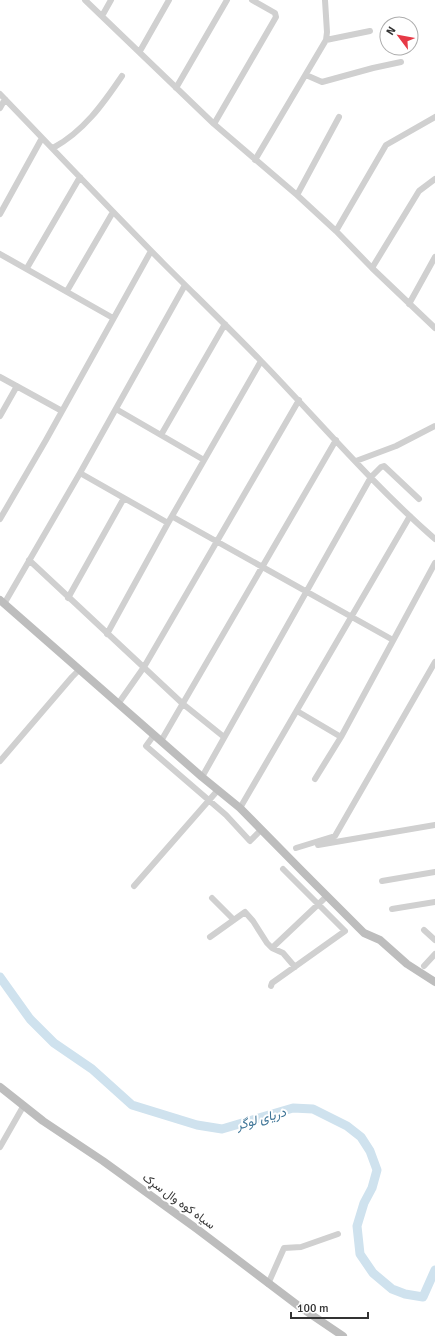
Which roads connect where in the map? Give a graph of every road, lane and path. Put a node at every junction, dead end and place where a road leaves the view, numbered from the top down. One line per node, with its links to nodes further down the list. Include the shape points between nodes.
1 (85, 0): 7 (street)
2 (111, 0): 7 (street)
3 (169, 0): 10 (street)
4 (227, 0): 14 (street)
5 (252, 0): 20 (street, via 275,13 276,17)
6 (325, 0): 9 (street)
7 (102, 16): 10 (street)
8 (370, 31): 9 (street)
9 (326, 40): 12 (street)
10 (140, 51): 14 (street)
11 (400, 62): 12 (street, via 322,82)
12 (306, 75): 23 (street)
13 (122, 76): 22 (street, via 91,118 67,140)
14 (176, 88): 20 (street)
15 (0, 94): 16 (street)
16 (5, 99): 17 (street); 21 (street)
17 (0, 108)
18 (339, 117): 26 (street)
19 (435, 117): 29 (street, via 386,145)
20 (214, 124): 23 (street)
21 (42, 138): 22 (street); 28 (street)
22 (53, 148): 24 (street)
23 (255, 160): 26 (street)
24 (80, 177): 27 (street); 33 (street)
25 (435, 179): 34 (street, via 419,191)
26 (297, 194): 29 (street)
27 (113, 212): 30 (street); 36 (street)
28 (0, 214)
29 (336, 231): 34 (street)
30 (151, 251): 35 (street); 38 (street)
31 (0, 254): 33 (street)
32 (435, 257): 37 (street)
33 (27, 268): 36 (street)
34 (372, 268): 37 (street)
35 (185, 285): 39 (street); 45 (street)
36 (67, 291): 38 (street)
37 (409, 304): 40 (street)
38 (113, 318): 46 (street)
39 (225, 324): 41 (street); 49 (street)
40 (435, 328)
41 (261, 361): 44 (street); 51 (street)
42 (0, 377): 43 (street)
43 (17, 386): 46 (street); 47 (street)
44 (299, 400): 50 (street); 62 (street)
45 (116, 409): 49 (street); 53 (street)
46 (62, 411): 59 (street)
47 (0, 416)
48 (435, 426): 52 (street, via 396,446)
49 (161, 436): 51 (street)
50 (336, 440): 52 (street); 65 (street)
51 (204, 460): 58 (street)
52 (356, 461): 54 (street)
53 (80, 473): 55 (street); 63 (street)
54 (371, 477): 56 (street, via 384,466); 57 (street); 66 (street)
55 (124, 498): 60 (street); 67 (street)
56 (418, 499)
57 (410, 516): 61 (street); 69 (street)
58 (172, 517): 60 (street); 62 (street)
59 (0, 519)
60 (168, 523): 70 (street)
61 (435, 539)
62 (217, 541): 65 (street); 73 (street)
63 (29, 560): 67 (street); 68 (street)
64 (435, 563): 71 (street)
65 (263, 567): 66 (street); 76 (street)
66 (307, 591): 69 (street); 80 (street)
67 (68, 598): 70 (street)
68 (2, 602): 74 (street)
69 (352, 616): 71 (street); 77 (street)
70 (107, 634): 73 (street)
71 (393, 640): 79 (street)
72 (435, 662): 90 (street, via 334,836)
73 (144, 667): 75 (street); 76 (street)
74 (76, 673): 75 (street); 82 (street)
75 (118, 704): 78 (street)
76 (184, 704): 80 (street); 81 (street)
77 (297, 711): 79 (street); 87 (street)
78 (154, 735): 81 (street); 86 (street, via 146,746)
79 (341, 737): 84 (street)
80 (224, 738): 83 (street)
81 (161, 741): 83 (street)
82 (0, 761)
83 (202, 777): 85 (street)
84 (315, 779)
85 (218, 790): 86 (street); 87 (street)
86 (209, 800): 89 (street, via 250,841); 95 (street)
87 (240, 808): 89 (street)
88 (435, 825): 90 (street)
89 (261, 830): 91 (street)
90 (296, 848): 91 (street)
91 (284, 853): 96 (street)
92 (283, 869): 99 (street)
93 (435, 872): 94 (street)
94 (382, 881)
95 (134, 886)
96 (327, 896): 99 (street); 109 (street, via 364,933 380,940 407,964)
97 (212, 898): 101 (street)
98 (435, 902): 100 (street)
99 (319, 904): 105 (street); 108 (street, via 344,931)
100 (392, 909)
101 (234, 920): 103 (street); 105 (street, via 245,912)
102 (424, 930): 104 (street)
103 (210, 937)
104 (435, 940)
105 (272, 948): 108 (street, via 283,953)
106 (435, 954): 107 (street)
107 (424, 966)
108 (295, 967): 110 (street)
109 (435, 982)
110 (271, 986)
111 (0, 1087): 112 (street, سیاه کوه وال سړک)
112 (24, 1105): 113 (street); 115 (street, سیاه کوه وال سړک, via 197,1229)
113 (0, 1147)
114 (338, 1234): 115 (street, via 300,1247 284,1248)
115 (268, 1284): 116 (street, سیاه کوه وال سړک)
116 (343, 1336)

